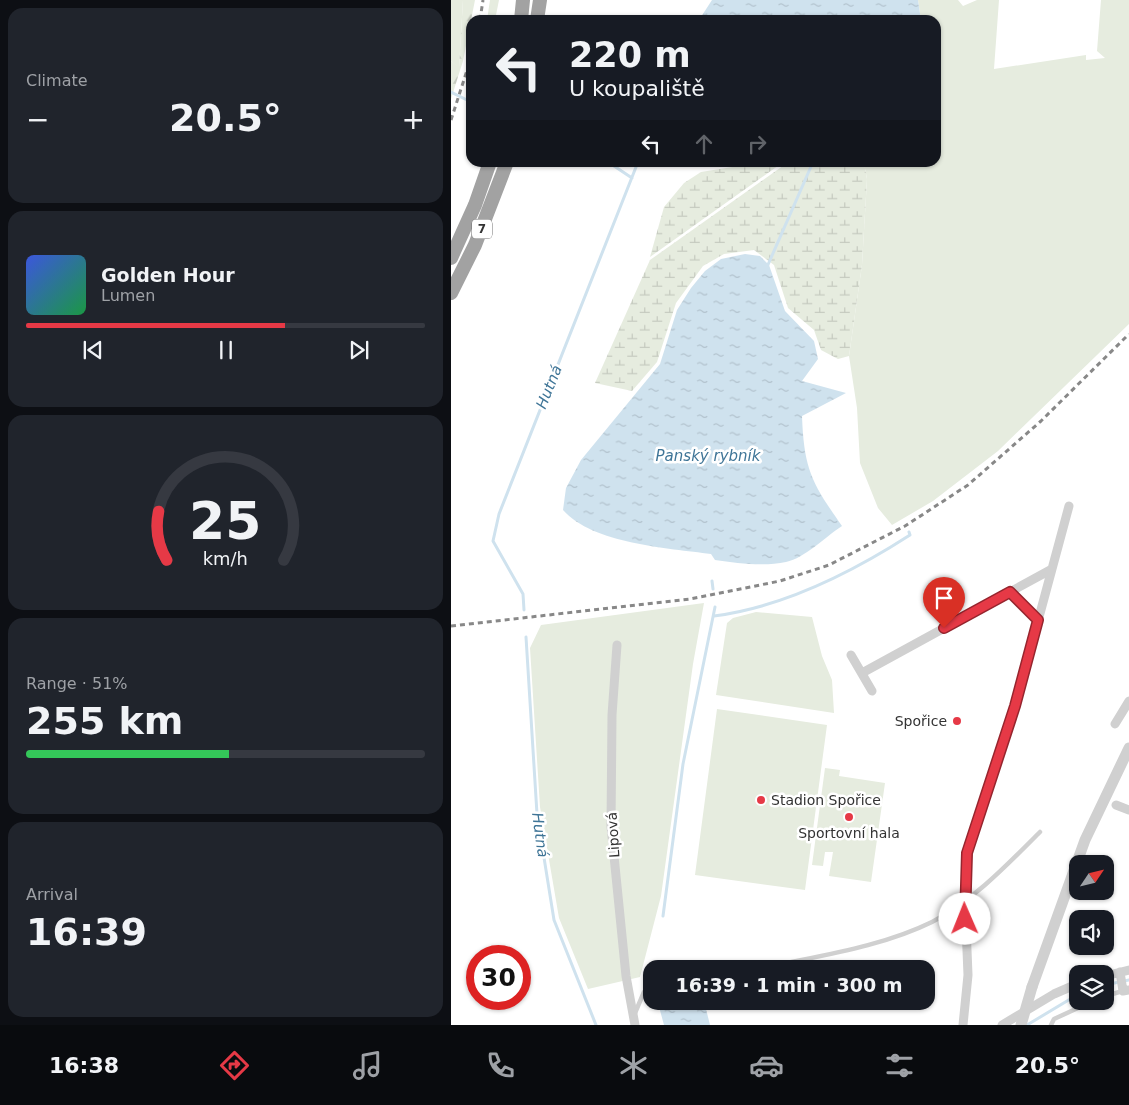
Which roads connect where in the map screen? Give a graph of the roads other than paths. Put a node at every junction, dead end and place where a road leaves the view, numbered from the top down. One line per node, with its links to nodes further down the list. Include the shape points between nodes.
1 (523, 0): 3 (highway)
2 (540, 0): 4 (highway)
3 (522, 15)
4 (538, 15)
5 (488, 167): 7 (highway, 7)
6 (505, 167): 8 (highway, 7, via 475,245)
7 (451, 258)
8 (451, 293)
9 (1069, 506): 10 (street)
10 (1052, 569): 11 (street); 12 (street)
11 (1010, 592): 12 (street); 15 (street)
12 (1038, 620): 23 (street, via 1015,706 967,853)
13 (617, 645): 30 (street, Lipová, via 612,715 611,826 626,976)
14 (851, 654): 15 (street)
15 (862, 673): 16 (street)
16 (872, 691)
17 (1129, 701): 18 (street)
18 (1115, 724)
19 (1129, 748): 33 (street, bridge, via 1085,840)
20 (1115, 805): 21 (street)
21 (1129, 810)
22 (1040, 832): 23 (lane, via 1011,862)
23 (965, 900): 24 (lane, via 932,922 893,938); 31 (street, via 968,975)
24 (798, 960)
25 (1125, 971): 27 (street)
26 (1069, 987): 32 (street)
27 (1126, 991)
28 (643, 995): 30 (lane)
29 (1074, 1010): 34 (lane, via 1054,1019)
30 (634, 1021)
31 (963, 1025)
32 (1002, 1025)
33 (1021, 1025)
34 (1051, 1025)

